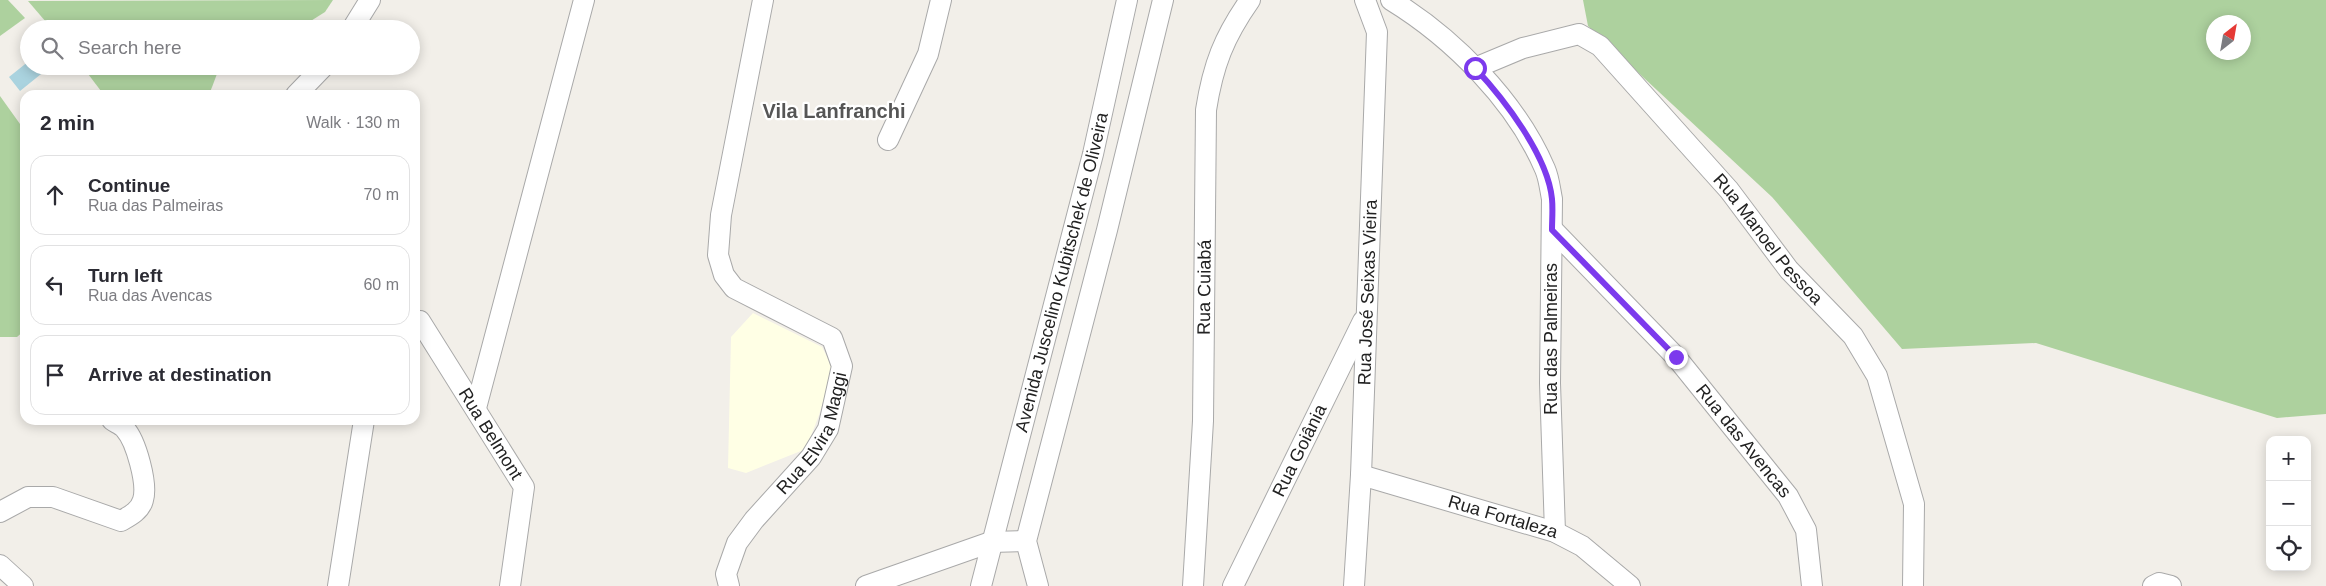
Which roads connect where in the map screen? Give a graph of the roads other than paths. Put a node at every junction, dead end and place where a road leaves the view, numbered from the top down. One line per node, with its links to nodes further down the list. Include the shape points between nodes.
1 (370, 0): 10 (street)
2 (584, 0): 20 (street)
3 (763, 0): 32 (street, Rua Elvira Maggi, via 726,177 718,255 724,275 734,288 832,338 842,366 828,429 811,457 737,543 726,574)
4 (941, 0): 14 (street, via 928,54)
5 (1126, 0): 15 (street, Avenida Juscelino Kubitschek de Oliveira)
6 (1162, 0): 16 (street, Avenida Juscelino Kubitschek de Oliveira)
7 (1250, 0): 36 (street, Rua Cuiabá, via 1221,48 1211,77 1206,110 1203,421)
8 (1365, 0): 18 (street, Rua José Seixas Vieira, via 1377,32)
9 (1391, 0): 11 (street, Rua das Palmeiras, via 1417,16)
10 (358, 20)
11 (1475, 68): 17 (street, Rua das Palmeiras, via 1498,92 1545,170 1552,199); 41 (street, Rua Manoel Pessoa, via 1523,48 1579,34 1600,46 1729,190 1789,270 1853,336 1876,376 1914,504)
12 (315, 75): 13 (street)
13 (301, 90)
14 (888, 140)
15 (1093, 154): 16 (street); 27 (street, Avenida Juscelino Kubitschek de Oliveira)
16 (1124, 159): 26 (street, Avenida Juscelino Kubitschek de Oliveira)
17 (1552, 230): 25 (street, Rua das Palmeiras, via 1550,383); 40 (street, Rua das Avencas, via 1676,357 1788,496 1806,530)
18 (1366, 314): 23 (street, Rua José Seixas Vieira); 37 (street, Rua Goiânia)
19 (420, 325): 20 (street, Rua Belmont)
20 (476, 408): 31 (street, Rua Belmont, via 524,487)
21 (127, 425): 24 (street, via 143,482 143,500 136,513 121,521 53,498 28,497)
22 (363, 425): 30 (street)
23 (1361, 475): 25 (street, Rua Fortaleza); 38 (street, Rua José Seixas Vieira)
24 (0, 512)
25 (1555, 532): 39 (street, Rua Fortaleza, via 1582,546)
26 (1026, 541): 27 (street); 35 (street, Avenida Juscelino Kubitschek de Oliveira)
27 (991, 542): 33 (street); 34 (street, Avenida Juscelino Kubitschek de Oliveira)
28 (0, 565): 29 (street)
29 (24, 586)
30 (338, 586)
31 (510, 586)
32 (729, 586)
33 (866, 586)
34 (981, 586)
35 (1038, 586)
36 (1193, 586)
37 (1233, 586)
38 (1354, 586)
39 (1630, 586)
40 (1812, 586)
41 (1913, 586)
42 (2153, 586): 43 (street, via 2159,583)
43 (2171, 586)

